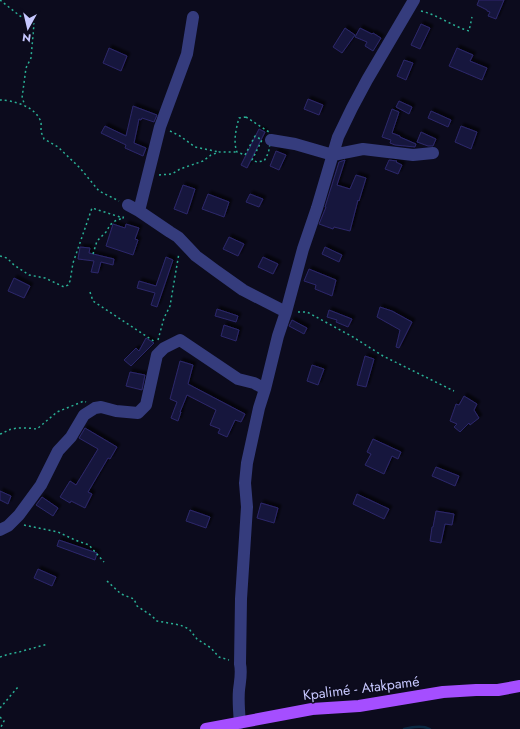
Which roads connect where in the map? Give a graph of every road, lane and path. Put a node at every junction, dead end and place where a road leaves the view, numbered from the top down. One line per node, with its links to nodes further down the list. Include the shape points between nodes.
1 (0, 0): 6 (path, via 34,24 31,58 26,68 22,98)
2 (412, 4): 4 (path, via 469,31); 12 (street, via 352,108 338,137)
3 (193, 17): 7 (street, via 187,54)
4 (472, 17)
5 (0, 100): 6 (path)
6 (25, 106): 14 (path, via 39,117 44,139 58,147 100,191)
7 (160, 127): 9 (path, via 180,136 195,147); 15 (street)
8 (271, 140): 10 (path, via 269,132 246,117 239,118 235,142); 10 (path, via 269,154 264,161 252,160 262,140 254,136 245,155); 12 (street)
9 (219, 152): 10 (path); 13 (path, via 172,174)
10 (237, 152)
11 (433, 153): 12 (street, via 413,155 363,149)
12 (333, 155): 21 (street, via 303,248)
13 (158, 175)
14 (128, 205): 15 (street); 16 (path)
15 (139, 210): 17 (street)
16 (122, 218): 18 (path, via 110,224 97,241); 19 (path, via 92,208 70,281 64,287 45,278 29,275 7,258)
17 (178, 236): 20 (path, via 180,251 170,306 164,318 158,344 93,301); 21 (street, via 196,256 243,290)
18 (93, 254)
19 (0, 256)
20 (90, 292)
21 (286, 312): 23 (street)
22 (307, 312): 24 (path, via 383,356)
23 (265, 390): 25 (street, via 254,383 238,379 180,340 164,348 157,355 146,405 138,413); 32 (street, via 259,408 245,483 247,507)
24 (454, 391)
25 (94, 408): 26 (path, via 84,401 57,412 37,429 10,429); 27 (street, via 84,415 71,437 58,451 40,485 19,515)
26 (0, 434)
27 (4, 528): 28 (path, via 23,525 58,532 89,545)
28 (104, 562)
29 (108, 581): 32 (path, via 121,594 134,599 137,606 157,621 189,629 219,657)
30 (48, 644): 31 (path)
31 (0, 657)
32 (240, 664): 37 (street)
33 (520, 686): 37 (main road, Kpalimé - Atakpamé, via 498,690 442,692 359,706 312,709)
34 (18, 688): 35 (path)
35 (0, 708)
36 (0, 717): 38 (path, via 4,721)
37 (240, 723): 39 (main road, Kpalimé - Atakpamé)
38 (2, 728)
39 (206, 729)

